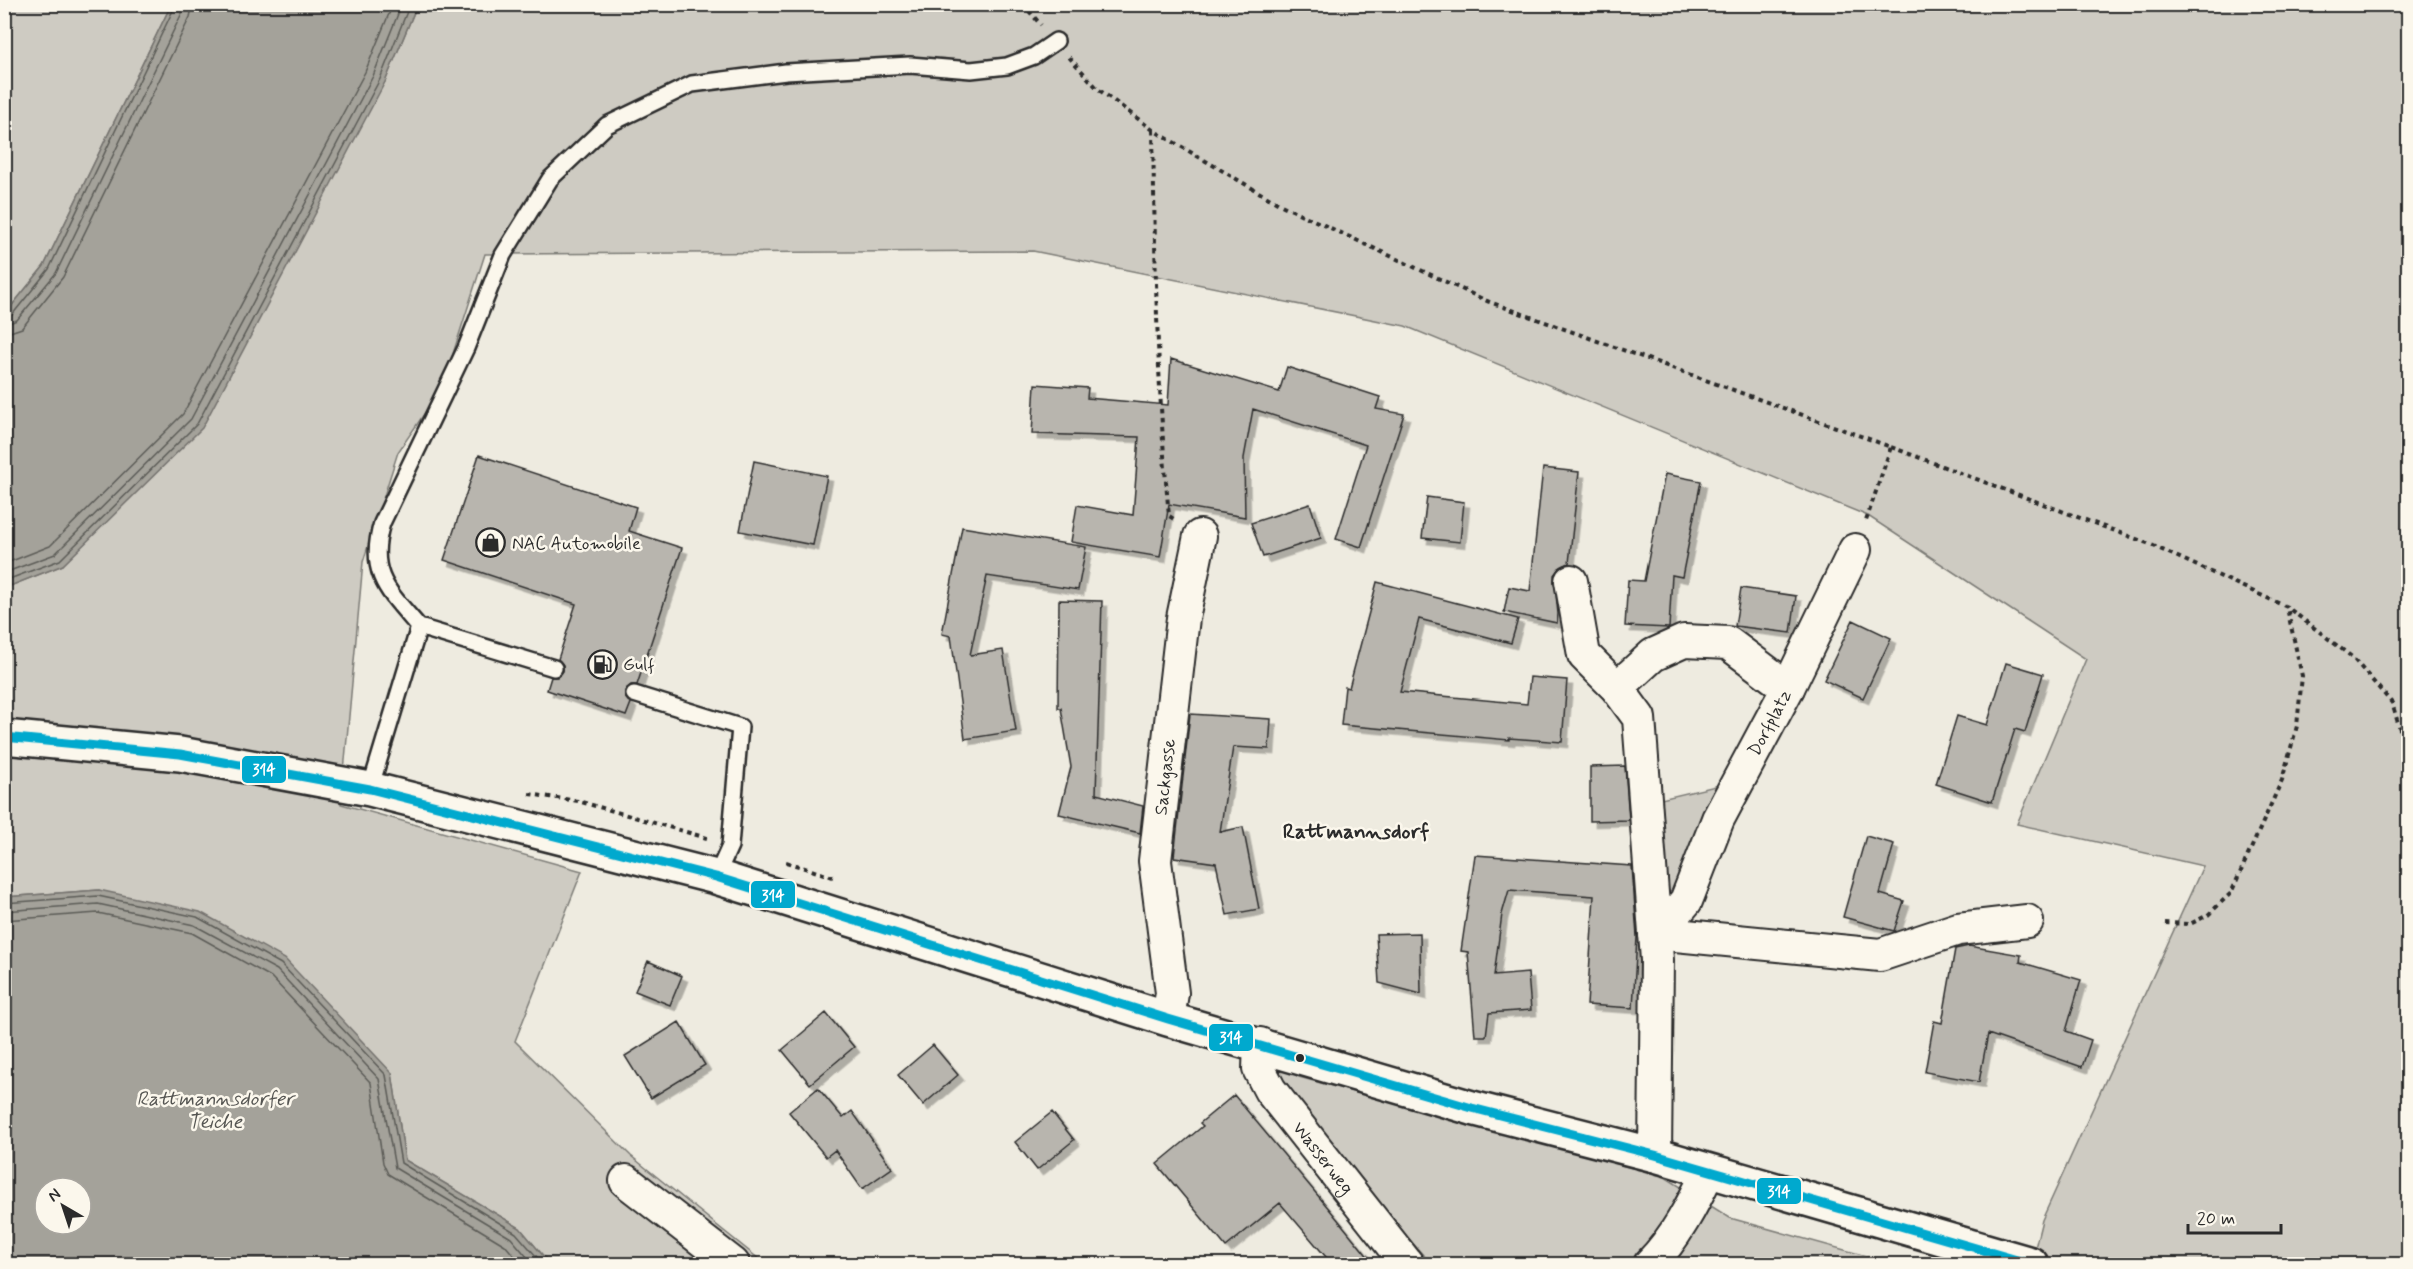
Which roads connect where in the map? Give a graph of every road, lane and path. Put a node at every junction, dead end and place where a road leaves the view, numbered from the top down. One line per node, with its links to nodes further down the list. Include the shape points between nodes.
1 (1023, 4): 2 (path)
2 (1056, 41): 3 (path, via 1098,89); 9 (lane, via 1034,56 1007,66 971,70 910,65 786,72 692,84 607,125 550,178 503,255 466,348 382,523 376,543 381,580)
3 (1153, 130): 4 (path, via 1279,204 1487,301); 5 (path, via 1155,296 1169,516)
4 (1891, 447): 6 (path); 8 (path, via 2147,543)
5 (1200, 536): 21 (street, Sackgasse, via 1183,618 1155,861 1172,993)
6 (1855, 550): 12 (street)
7 (1571, 581): 11 (street, via 1584,655)
8 (2287, 607): 15 (path, via 2352,657 2392,703); 19 (path, via 2302,676 2298,726 2282,780 2232,893 2208,915 2190,924)
9 (419, 627): 10 (lane); 16 (lane)
10 (555, 668)
11 (1617, 688): 12 (street, Dorfplatz, via 1653,655 1684,641 1728,644); 20 (street, via 1639,718)
12 (1788, 688): 20 (street, Dorfplatz, via 1718,819 1686,901)
13 (634, 694): 17 (lane, via 741,727 730,846)
14 (4, 736): 16 (main road, via 180,754)
15 (2409, 756)
16 (370, 789): 17 (main road)
17 (716, 877): 21 (main road)
18 (2026, 921): 20 (street, via 1958,929 1880,955)
19 (2165, 923)
20 (1655, 933): 23 (street)
21 (1168, 1019): 22 (main road)
22 (1260, 1044): 23 (main road, via 1472,1108); 27 (street, Wasserweg, via 1259,1070 1270,1090)
23 (1655, 1155): 24 (main road)
24 (1708, 1172): 28 (street, via 1697,1196); 29 (main road)
25 (626, 1180): 26 (street)
26 (733, 1264)
27 (1407, 1264)
28 (1650, 1264)
29 (2031, 1264)

